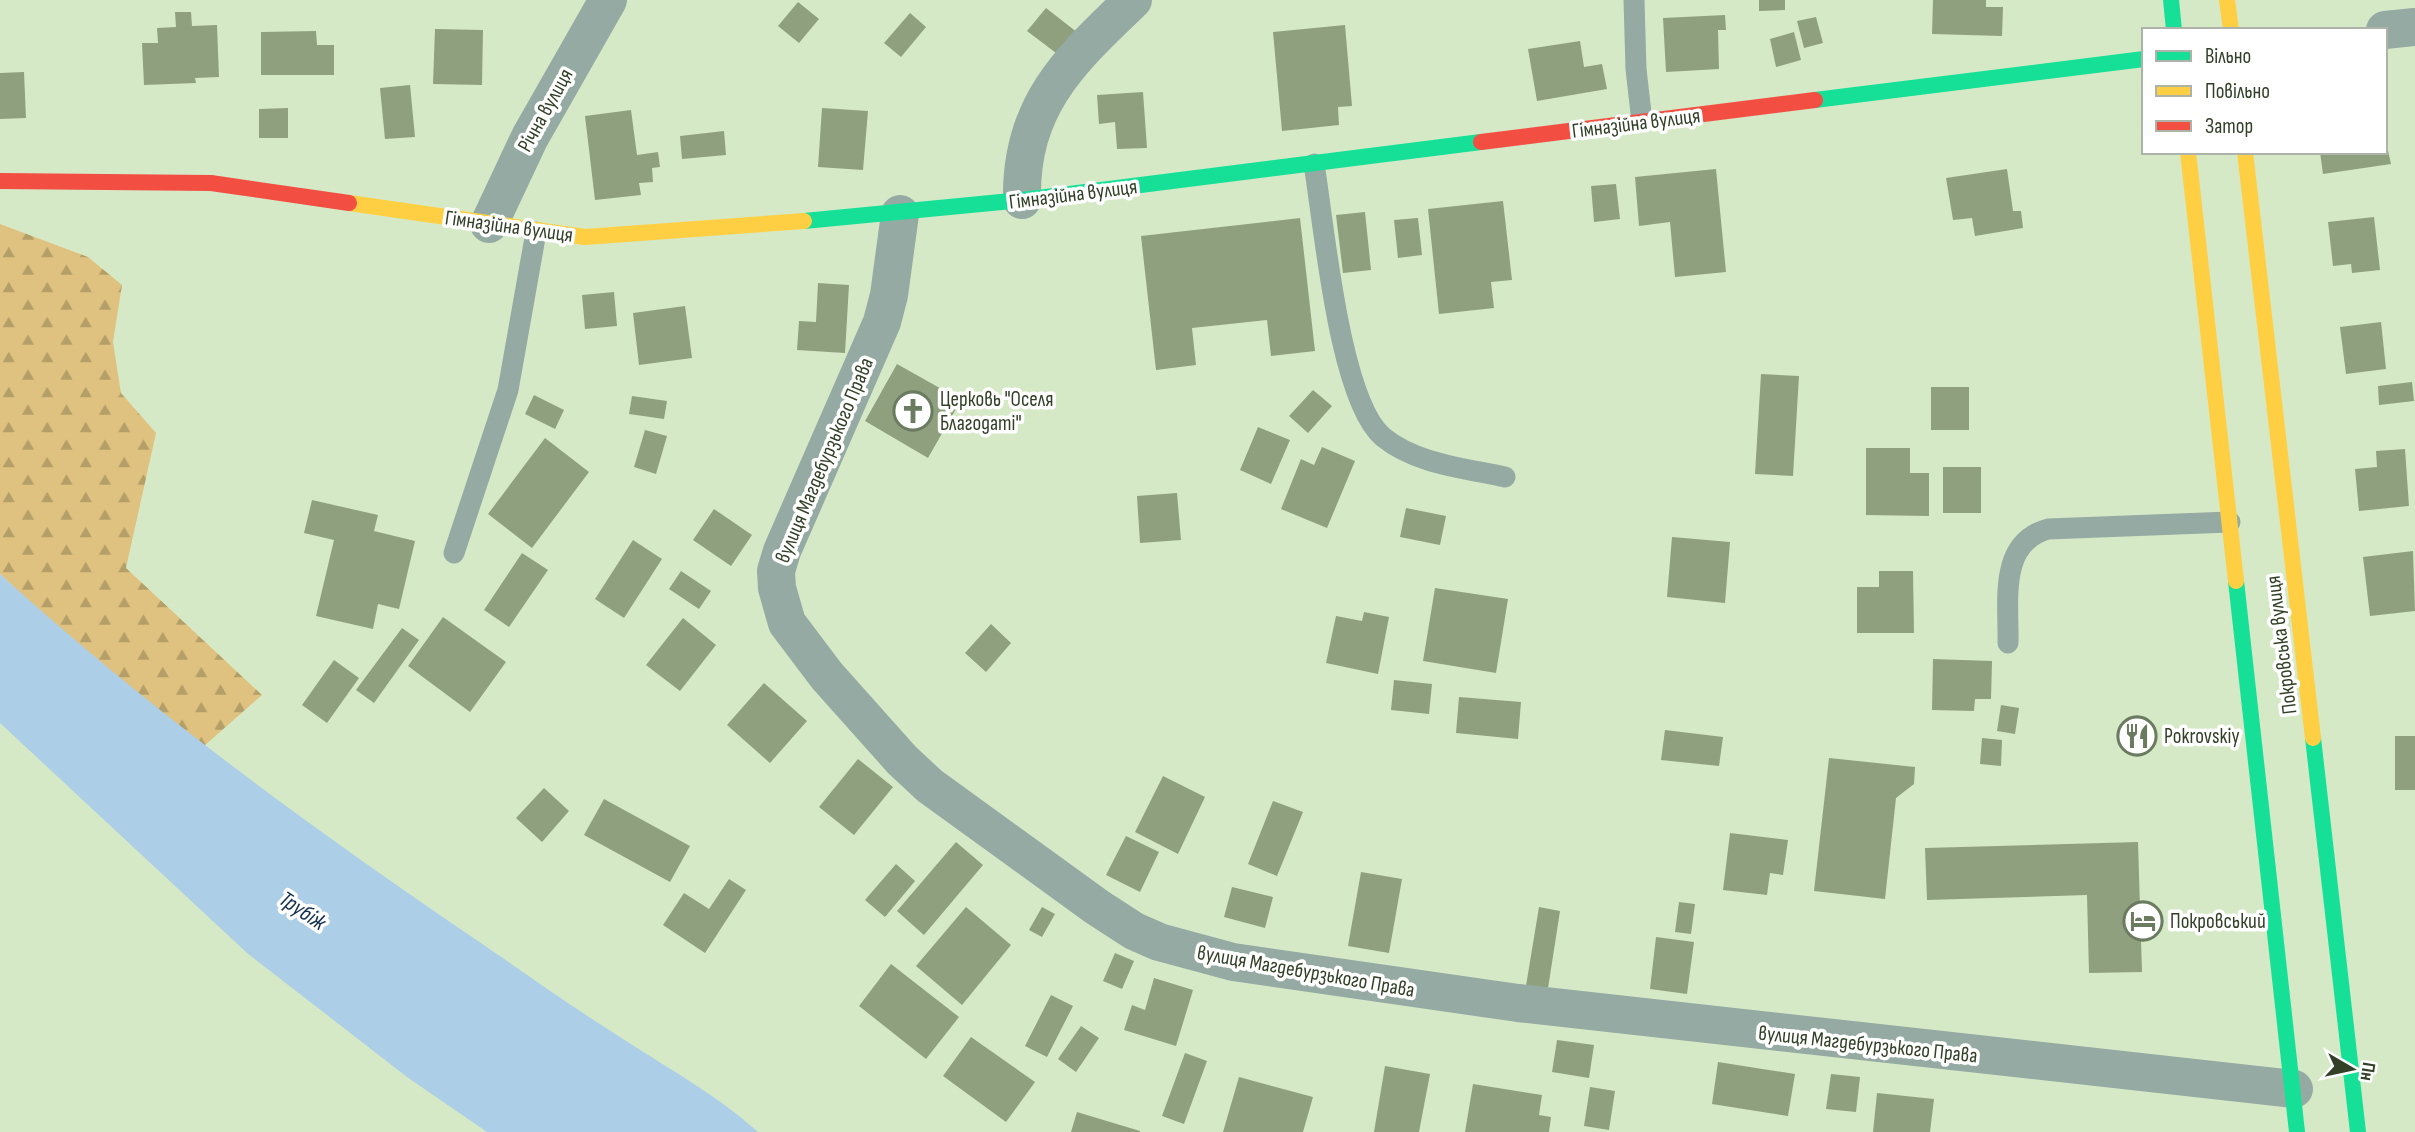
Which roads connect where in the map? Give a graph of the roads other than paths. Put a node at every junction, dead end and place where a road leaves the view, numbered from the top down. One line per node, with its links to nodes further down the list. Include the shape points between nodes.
1 (608, 0): 18 (street, Річна вулиця, via 530,136)
2 (1133, 0): 16 (street, via 1044,99 1026,144)
3 (1634, 0): 11 (lane)
4 (2171, 0): 7 (street)
5 (2227, 0): 8 (street)
6 (2415, 27): 9 (street)
7 (2174, 28)
8 (2231, 28)
9 (2387, 30)
10 (2142, 58): 11 (street, Гімназійна вулиця)
11 (1642, 122): 14 (street, Гімназійна вулиця)
12 (2188, 154): 21 (street, Покровська вулиця)
13 (2245, 154): 26 (street, Покровська вулиця)
14 (1314, 164): 16 (street, Гімназійна вулиця); 20 (lane, via 1346,357 1371,422 1393,444 1426,459)
15 (0, 181): 18 (street, Гімназійна вулиця, via 211,183)
16 (1022, 200): 17 (street, Гімназійна вулиця)
17 (900, 214): 19 (street, Гімназійна вулиця, via 606,237); 24 (street, вулиця Магдебурзького Права, via 889,295 871,352 782,551 776,571 780,604 788,623 827,676 902,760 930,786 1125,925 1159,942 1222,959 1391,986 1746,1031)
18 (489, 224): 19 (street, Гімназійна вулиця)
19 (537, 232): 22 (lane, via 508,390)
20 (1505, 477)
21 (2230, 522): 23 (lane, via 2048,529 2032,534 2021,542 2011,571); 24 (street, Покровська вулиця)
22 (454, 553)
23 (2008, 643)
24 (2294, 1089): 25 (street, Покровська вулиця)
25 (2297, 1132)
26 (2358, 1132)

